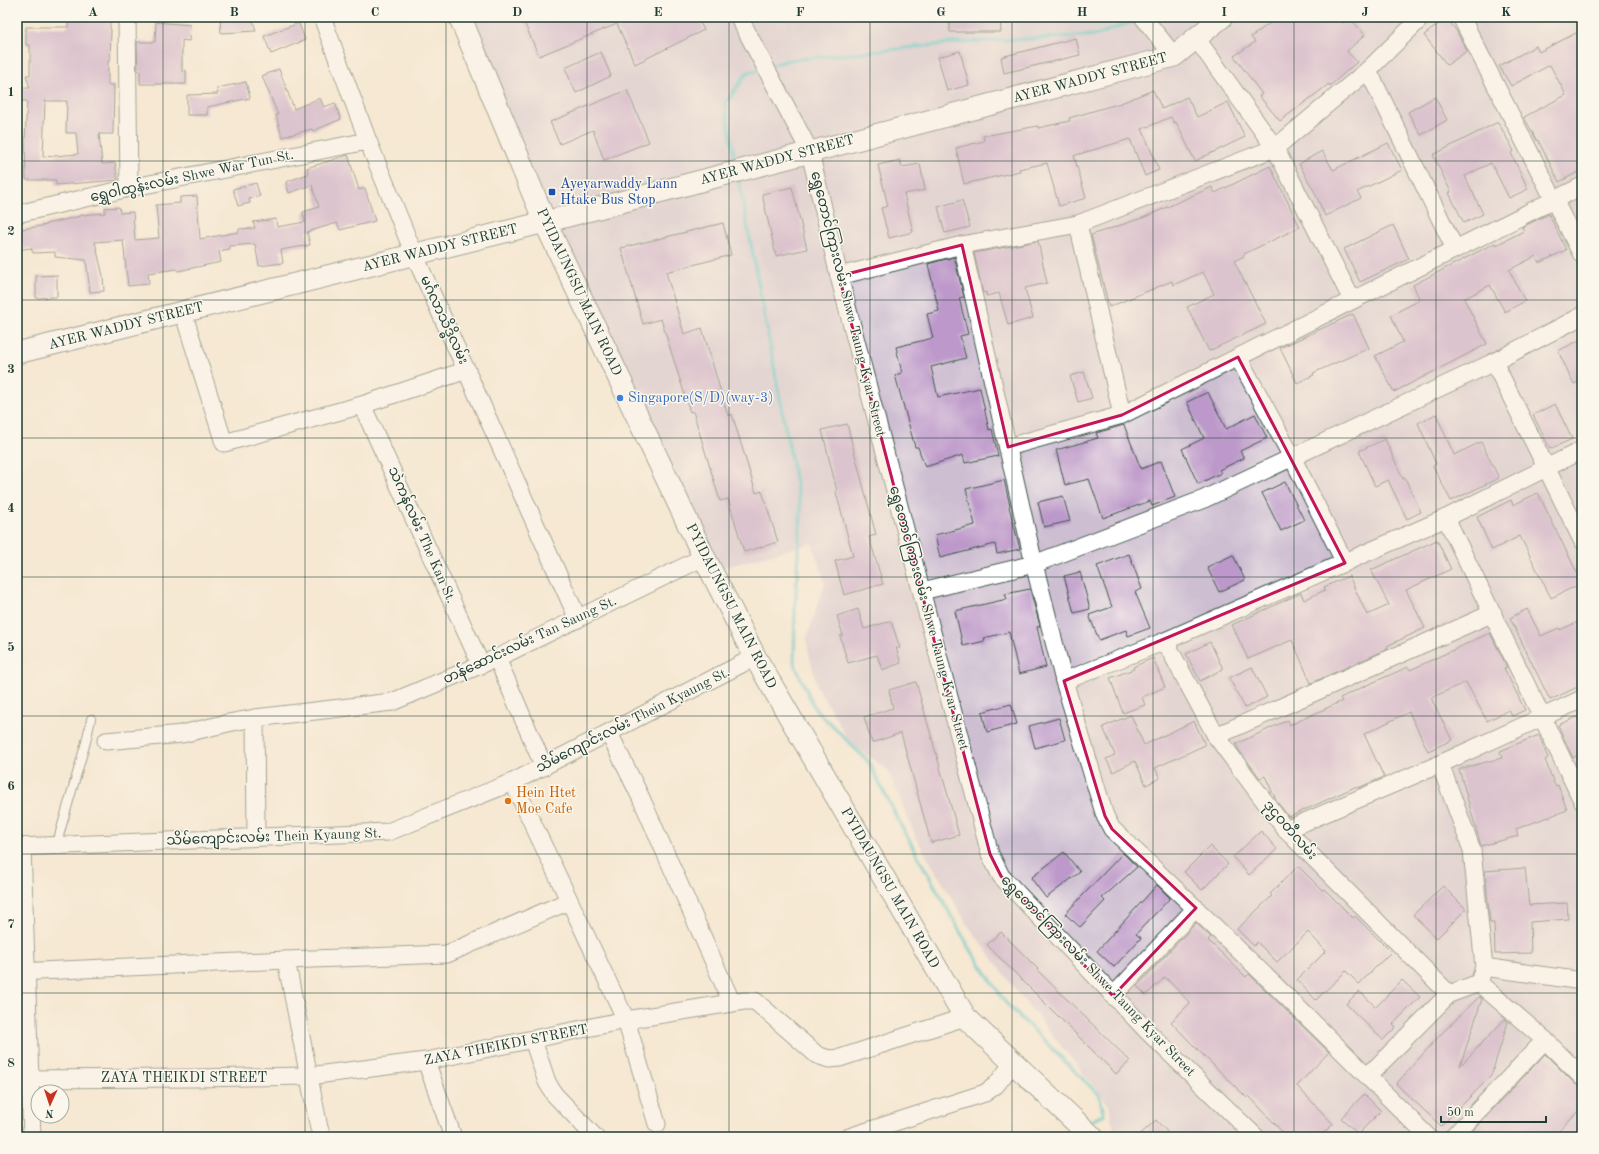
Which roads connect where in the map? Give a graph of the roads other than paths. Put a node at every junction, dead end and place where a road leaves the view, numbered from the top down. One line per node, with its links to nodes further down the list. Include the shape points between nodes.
1 (127, 17): 16 (street)
2 (322, 17): 12 (street, မင်္ဂလာသိဒ္ဓိလမ်း)
3 (460, 17): 19 (main road, PYIDAUNGSU MAIN ROAD)
4 (739, 17): 14 (street, ရွှေတောင်ကြားလမ်း Shwe Taung Kyar Street)
5 (1143, 17): 10 (street)
6 (1222, 17): 9 (street, AYER WADDY STREET)
7 (1422, 17): 11 (street)
8 (1461, 17): 17 (street)
9 (1196, 38): 10 (street, AYER WADDY STREET); 13 (street)
10 (1174, 56): 14 (street, AYER WADDY STREET)
11 (1368, 70): 13 (street); 22 (street)
12 (368, 141): 16 (street, ရွှေဝါထွန်းလမ်း Shwe War Tun St.); 23 (street, မင်္ဂလာသိဒ္ဓိလမ်း)
13 (1275, 148): 20 (street); 26 (street)
14 (810, 152): 19 (street, AYER WADDY STREET); 25 (street, ရွှေတောင်ကြားလမ်း Shwe Taung Kyar Street)
15 (1582, 186): 17 (street)
16 (129, 188): 18 (street, ရွှေဝါထွန်းလမ်း Shwe War Tun St.)
17 (1554, 200): 22 (street); 24 (street)
18 (17, 214)
19 (545, 222): 23 (street, AYER WADDY STREET); 41 (main road, PYIDAUNGSU MAIN ROAD)
20 (1078, 224): 21 (street); 34 (street)
21 (962, 245): 25 (street); 35 (street)
22 (1455, 249): 26 (street)
23 (414, 254): 27 (street, AYER WADDY STREET); 32 (street, မင်္ဂလာသိဒ္ဓိလမ်း)
24 (1582, 255)
25 (839, 276): 44 (street, ရွှေတောင်ကြားလမ်း Shwe Taung Kyar Street)
26 (1352, 300): 30 (street)
27 (183, 312): 29 (street, AYER WADDY STREET); 33 (street, via 224,444)
28 (1582, 316): 31 (street)
29 (17, 353)
30 (1238, 357): 34 (street); 37 (street)
31 (1494, 362): 37 (street); 38 (street)
32 (467, 370): 33 (street); 46 (street, မင်္ဂလာသိဒ္ဓိလမ်း)
33 (362, 405): 50 (street, သဲကန်လမ်း The Kan St.)
34 (1122, 415): 35 (street)
35 (1008, 447): 43 (street)
36 (1582, 450): 38 (street)
37 (1292, 457): 42 (street); 43 (street, via 1204,498)
38 (1546, 468): 39 (street); 40 (street)
39 (1446, 518): 42 (street); 45 (street)
40 (1582, 540)
41 (704, 557): 46 (street, တန်ဆောင်းလမ်း Tan Saung St.); 48 (main road, PYIDAUNGSU MAIN ROAD)
42 (1345, 563): 47 (street)
43 (1034, 564): 44 (street); 51 (street)
44 (922, 591): 74 (street, ရွှေတောင်ကြားလမ်း Shwe Taung Kyar Street, via 990,854 1001,876)
45 (1493, 613): 54 (street); 57 (street)
46 (578, 619): 49 (street, တန်ဆောင်းလမ်း Tan Saung St.)
47 (1165, 641): 51 (street); 57 (street, ဒုဌဝတီလမ်း)
48 (755, 657): 56 (street, သိမ်ကျောင်းလမ်း Thein Kyaung St.); 76 (main road, PYIDAUNGSU MAIN ROAD)
49 (497, 658): 50 (street, တန်ဆောင်းလမ်း Tan Saung St.); 60 (street)
50 (481, 665): 53 (street, တန်ဆောင်းလမ်း Tan Saung St., via 392,702)
51 (1064, 681): 68 (street, via 1105,816 1112,829)
52 (1582, 699): 54 (street)
53 (254, 718): 58 (street, တန်ဆောင်းလမ်း Tan Saung St., via 182,734); 64 (street)
54 (1544, 718): 59 (street); 62 (street)
55 (91, 719): 65 (lane)
56 (609, 733): 60 (street, သိမ်ကျောင်းလမ်း Thein Kyaung St.); 75 (street, via 641,798)
57 (1216, 736): 63 (street, ဒုဌဝတီလမ်း)
58 (106, 741)
59 (1440, 764): 63 (street); 71 (street, via 1472,850)
60 (544, 767): 61 (street, သိမ်ကျောင်းလမ်း Thein Kyaung St.)
61 (514, 782): 64 (street, သိမ်ကျောင်းလမ်း Thein Kyaung St., via 388,832); 67 (street)
62 (1582, 800)
63 (1286, 830): 73 (street, ဒုဌဝတီလမ်း)
64 (256, 837): 65 (street, သိမ်ကျောင်းလမ်း Thein Kyaung St.)
65 (56, 846): 66 (street, သိမ်ကျောင်းလမ်း Thein Kyaung St.)
66 (19, 847): 70 (street)
67 (569, 902): 69 (street, via 447,954); 77 (street)
68 (1196, 908): 74 (street); 83 (street)
69 (286, 960): 70 (street); 82 (street)
70 (22, 972): 85 (street)
71 (1482, 975): 72 (street); 73 (street); 79 (street)
72 (1582, 981)
73 (1449, 994): 83 (street)
74 (1112, 996): 93 (street, ရွှေတောင်ကြားလမ်း Shwe Taung Kyar Street)
75 (732, 1003): 76 (street, ZAYA THEIKDI STREET, via 755,1001 817,1055 829,1059 840,1058); 77 (street, ZAYA THEIKDI STREET)
76 (965, 1018): 81 (main road, PYIDAUNGSU MAIN ROAD)
77 (626, 1020): 78 (street, ZAYA THEIKDI STREET); 86 (street)
78 (533, 1040): 80 (street, ZAYA THEIKDI STREET); 90 (street, via 547,1082 554,1094)
79 (1545, 1040): 84 (street); 95 (street)
80 (426, 1061): 82 (street, ZAYA THEIKDI STREET); 89 (street)
81 (1014, 1062): 91 (street, via 985,1093); 92 (main road, PYIDAUNGSU MAIN ROAD)
82 (308, 1076): 85 (street, ZAYA THEIKDI STREET); 88 (street)
83 (1368, 1076): 94 (street)
84 (1582, 1077)
85 (23, 1078): 87 (street)
86 (657, 1124)
87 (32, 1137)
88 (323, 1137)
89 (453, 1137)
90 (595, 1137)
91 (849, 1137)
92 (1092, 1137)
93 (1256, 1137)
94 (1428, 1137)
95 (1453, 1137)

